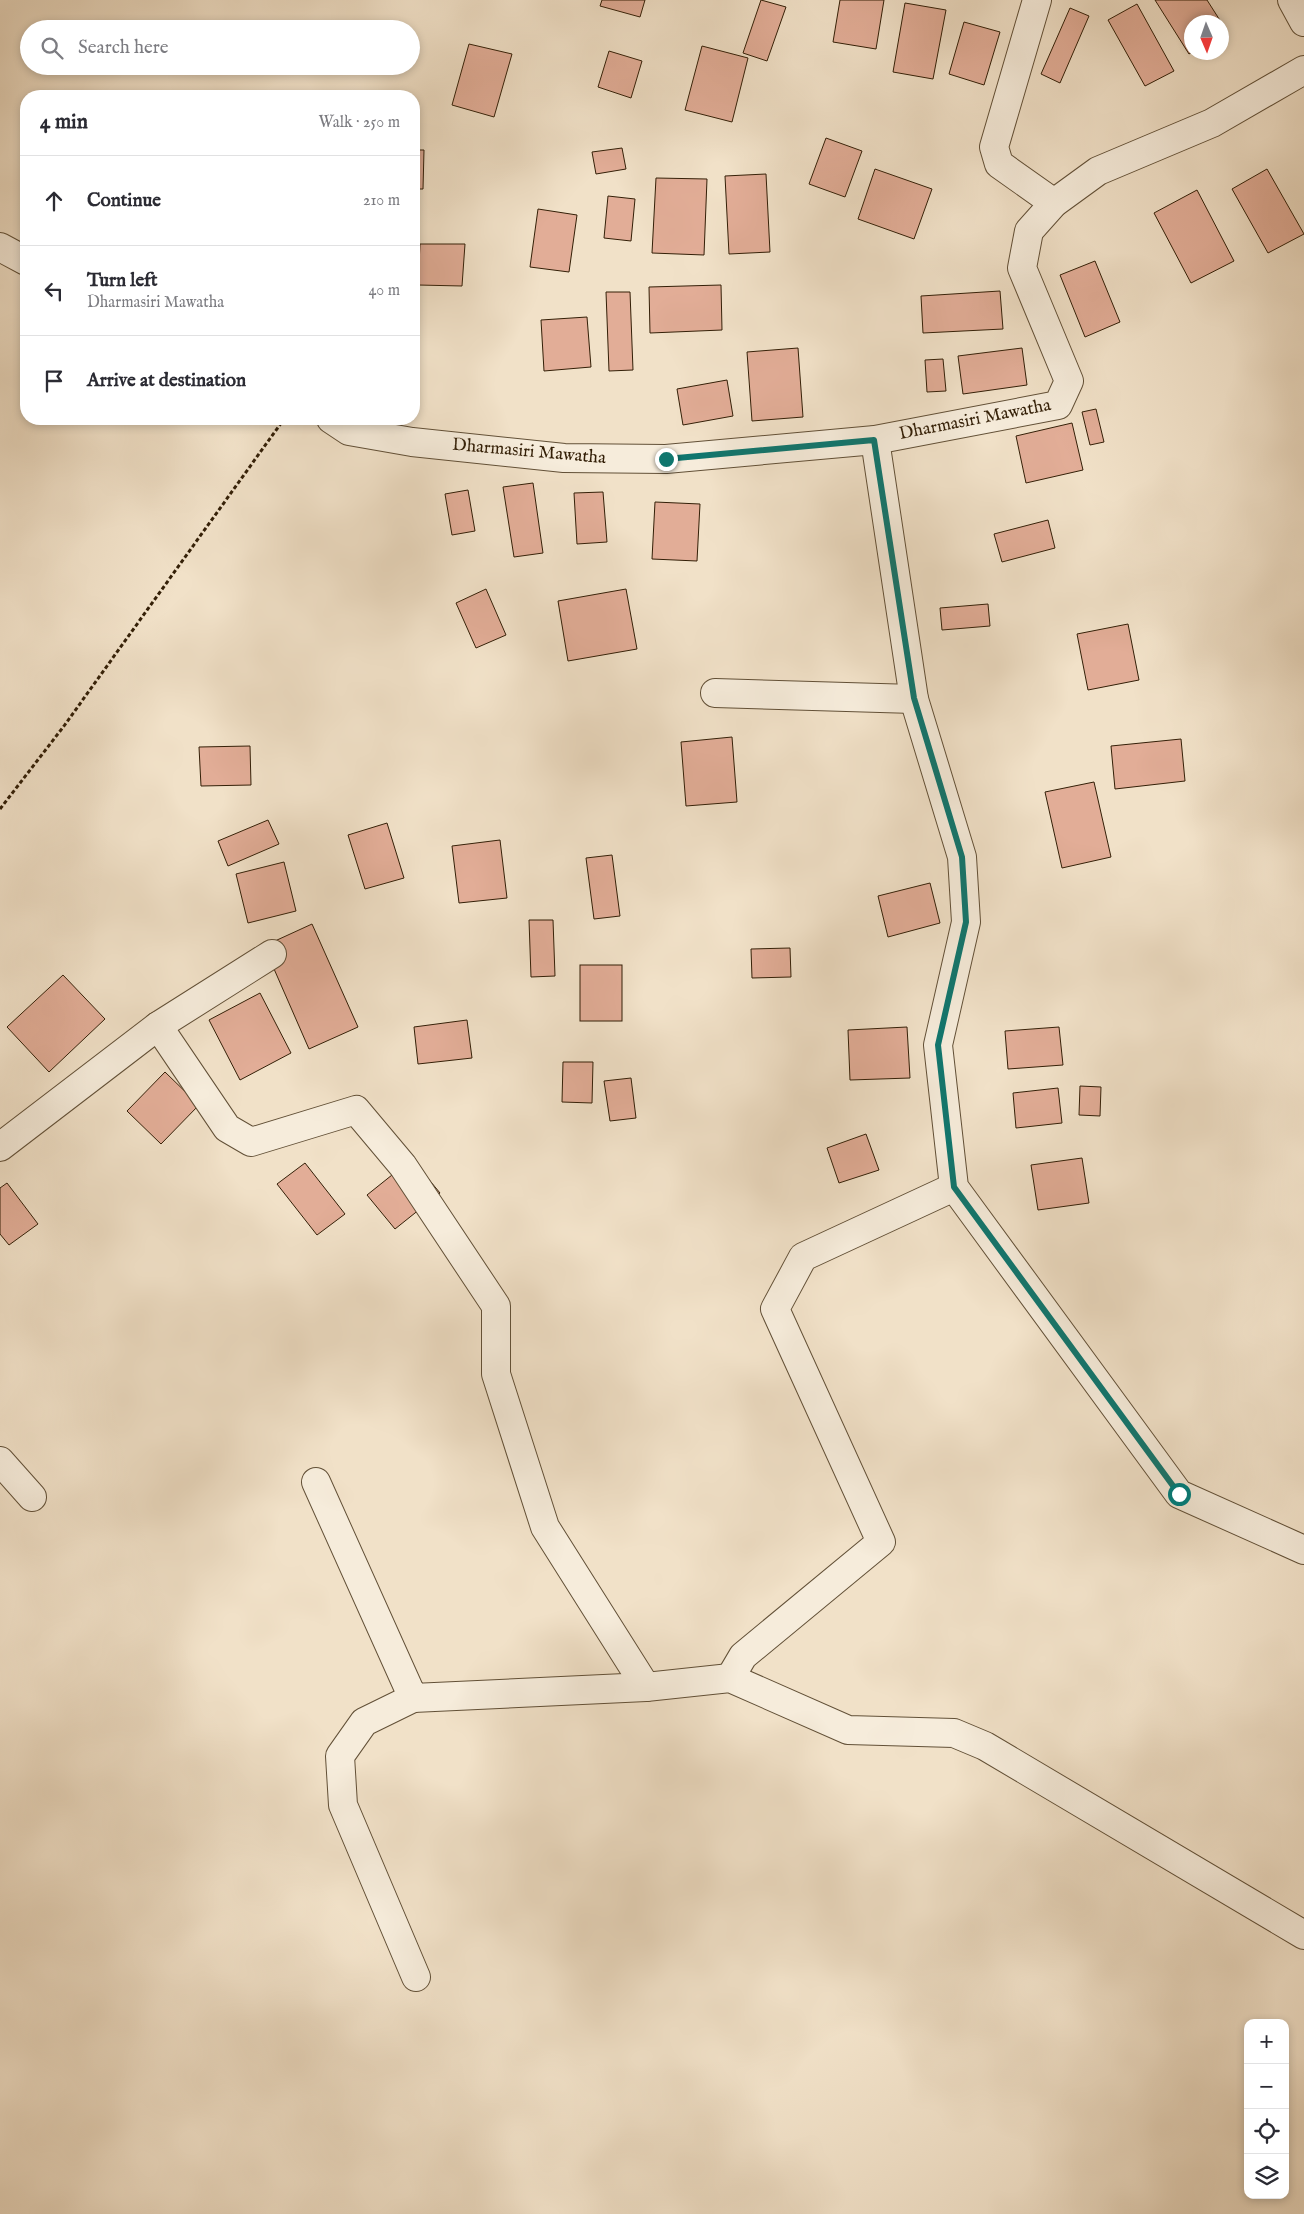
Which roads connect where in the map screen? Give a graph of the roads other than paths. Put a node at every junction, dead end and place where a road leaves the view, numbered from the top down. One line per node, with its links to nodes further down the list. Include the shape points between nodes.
1 (1037, 0): 5 (street, via 994,147 999,164)
2 (1292, 0): 3 (street)
3 (1304, 22)
4 (1304, 70): 5 (street, Dharmasiri Mawatha, via 1212,123 1098,171)
5 (1054, 203): 9 (street, Dharmasiri Mawatha, via 1029,231 1022,268 1069,381 1058,405)
6 (0, 247): 7 (street)
7 (20, 258)
8 (340, 425): 9 (street, Dharmasiri Mawatha, via 349,431 412,442 564,458 666,459)
9 (874, 440): 11 (street)
10 (715, 693): 11 (street)
11 (914, 698): 15 (street, via 962,857 966,922 938,1045)
12 (272, 954): 13 (street)
13 (158, 1026): 14 (street); 21 (street, via 227,1128 251,1142 356,1110 403,1166 496,1306 496,1374 545,1527)
14 (0, 1147)
15 (954, 1187): 19 (street, via 1179,1494); 20 (street, via 803,1257 775,1309 881,1542 743,1656)
16 (0, 1461): 18 (street)
17 (316, 1482): 22 (street)
18 (32, 1497)
19 (1304, 1550)
20 (730, 1678): 21 (street); 23 (street, via 848,1730 954,1733 986,1746)
21 (646, 1687): 22 (street)
22 (413, 1698): 24 (street, via 364,1722 340,1756 343,1805)
23 (1304, 1935)
24 (416, 1977)

